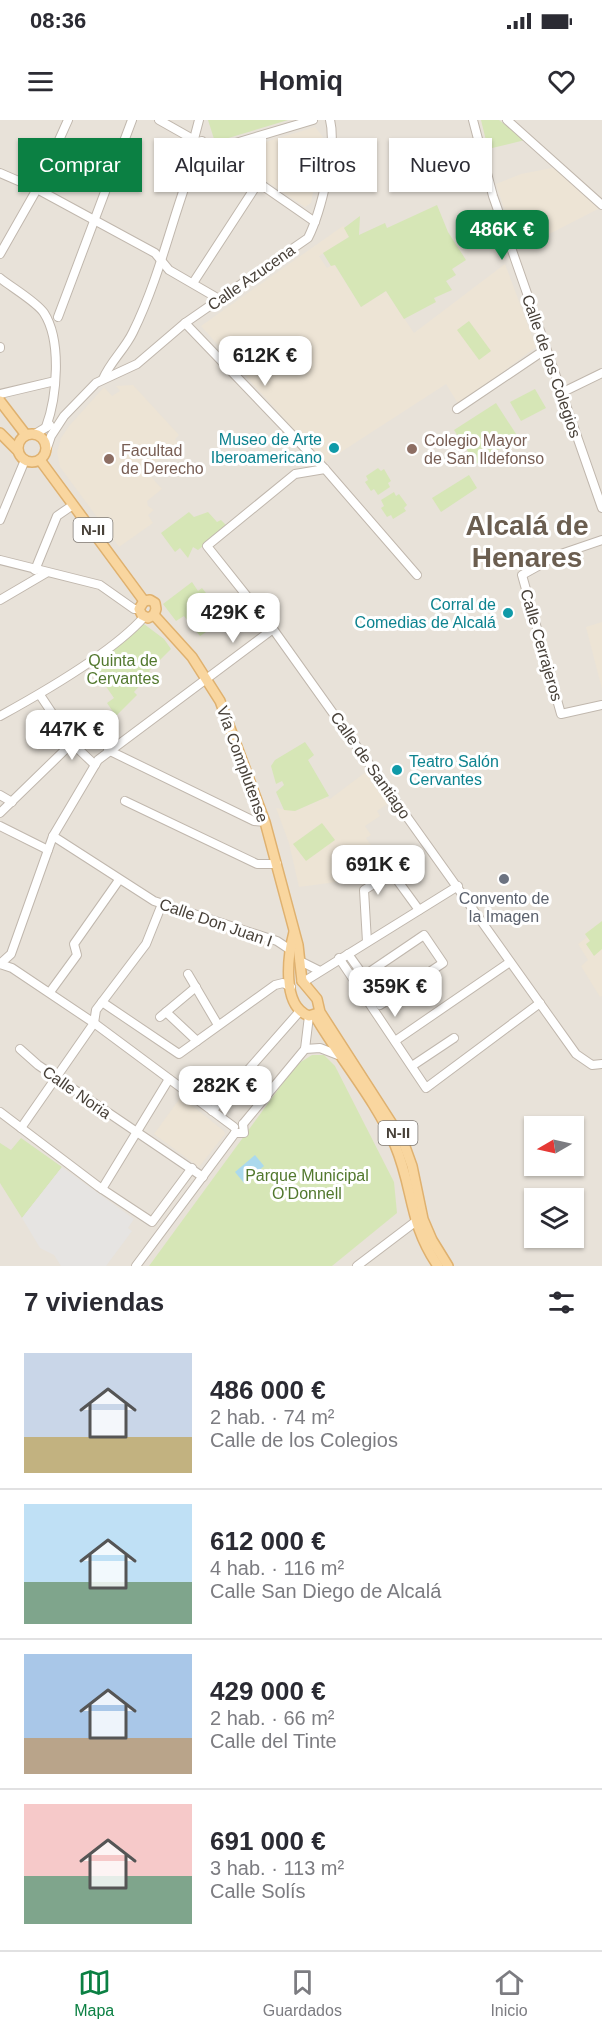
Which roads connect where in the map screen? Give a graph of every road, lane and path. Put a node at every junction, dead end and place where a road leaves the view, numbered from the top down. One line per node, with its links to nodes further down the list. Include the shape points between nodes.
1 (68, 120): 9 (street)
2 (132, 120): 21 (street)
3 (159, 120): 10 (street)
4 (199, 120): 11 (street)
5 (313, 120): 12 (street)
6 (330, 120): 22 (street, Calle Azucena, via 333,140)
7 (473, 120): 30 (street, Calle de los Colegios, via 493,196)
8 (507, 120): 20 (street)
9 (60, 138)
10 (190, 138)
11 (199, 138)
12 (252, 138)
13 (0, 173): 14 (street)
14 (18, 181)
15 (266, 188): 22 (street)
16 (34, 192): 23 (street)
17 (41, 192): 21 (street)
18 (182, 192): 24 (street)
19 (252, 192): 26 (street)
20 (602, 205)
21 (93, 221): 24 (street, via 155,253); 28 (street)
22 (315, 222): 27 (street, Calle Azucena, via 308,238)
23 (0, 254)
24 (161, 262): 26 (street); 32 (street, via 133,334)
25 (0, 278): 33 (street, via 44,312 55,346)
26 (193, 283): 27 (street)
27 (219, 299): 29 (street, Calle Azucena)
28 (58, 317)
29 (185, 323): 32 (street, Calle Azucena, via 137,364); 46 (street)
30 (546, 349): 34 (street, Calle de los Colegios); 37 (street)
31 (602, 373): 34 (street)
32 (103, 379): 38 (street)
33 (55, 381): 35 (street); 39 (street)
34 (561, 393): 48 (street, Calle de los Colegios)
35 (0, 394)
36 (0, 401): 40 (main road)
37 (456, 409)
38 (64, 416): 39 (street); 42 (street)
39 (46, 427): 40 (street)
40 (30, 435): 42 (main road, via 44,439); 43 (main road, via 19,442)
41 (1, 436): 43 (main road)
42 (47, 448): 45 (main road)
43 (18, 452): 44 (main road)
44 (25, 460): 45 (main road); 49 (street)
45 (40, 460): 47 (main road, Vía Complutense / N-II)
46 (325, 469): 54 (street); 57 (street, Calle de Santiago, via 295,474 207,546)
47 (73, 505): 52 (street, via 57,516); 56 (main road, Vía Complutense / N-II)
48 (602, 508)
49 (0, 520)
50 (602, 540): 60 (street, Calle Cerrajeros, via 558,555 523,577 561,714)
51 (0, 560): 52 (street)
52 (35, 570): 53 (street)
53 (46, 573): 55 (street); 56 (street, via 100,585 134,609)
54 (417, 575)
55 (0, 600)
56 (145, 610): 58 (main road, Vía Complutense / N-II, via 192,657); 59 (street, via 105,649)
57 (273, 629): 58 (street); 75 (street, Calle de Santiago)
58 (208, 679): 63 (street); 69 (main road, Vía Complutense / N-II, via 220,700)
59 (40, 695): 61 (street); 62 (street)
60 (602, 705)
61 (0, 716)
62 (72, 743): 64 (street); 67 (street)
63 (108, 750): 64 (street); 69 (street, via 254,821)
64 (95, 765): 71 (street)
65 (0, 795): 67 (street)
66 (125, 801): 73 (street, via 257,864)
67 (12, 802): 68 (street)
68 (0, 813)
69 (265, 822): 73 (main road, Vía Complutense / N-II)
70 (0, 826): 72 (street)
71 (52, 836): 72 (street); 74 (street, Calle Don Juan I)
72 (48, 850): 84 (street, via 12,954)
73 (277, 864): 78 (main road, Vía Complutense / N-II)
74 (119, 880): 76 (street, Calle Don Juan I); 93 (street, via 74,944 77,955)
75 (458, 886): 77 (street); 85 (street, Calle de Santiago)
76 (162, 904): 80 (street, Calle Don Juan I, via 277,941); 94 (street, via 146,944)
77 (419, 910): 79 (street); 79 (street, via 392,873 364,890)
78 (294, 932): 80 (main road, Vía Complutense / N-II); 83 (main road, Vía Complutense / N-II)
79 (367, 942): 81 (street)
80 (289, 950): 92 (main road, Vía Complutense / N-II)
81 (348, 954): 82 (street); 89 (street)
82 (339, 958): 87 (street); 97 (street)
83 (300, 961): 87 (street); 90 (main road, Vía Complutense / N-II)
84 (0, 962): 86 (street); 93 (street)
85 (510, 962): 96 (street, Calle de Santiago); 104 (street)
86 (0, 970)
87 (320, 971): 90 (street)
88 (188, 975): 91 (street)
89 (365, 975): 95 (street); 95 (street, via 424,935 443,963)
90 (304, 981): 92 (main road, via 296,981); 99 (main road, via 317,999)
91 (196, 987): 101 (street); 103 (street, via 163,1015)
92 (291, 987): 98 (main road, Vía Complutense); 101 (street, via 275,985)
93 (50, 992): 100 (street)
94 (102, 1002): 100 (street); 103 (street, via 179,1054)
95 (383, 1003): 97 (street)
96 (540, 1003): 108 (street, Calle de Santiago, via 576,1054 592,1065); 109 (street, via 426,1088)
97 (374, 1009): 104 (street)
98 (300, 1011): 99 (main road); 112 (street)
99 (314, 1015): 106 (street); 107 (main road, N-II); 124 (main road, N-II, via 403,1141 423,1219)
100 (94, 1023): 110 (street); 111 (street)
101 (218, 1025): 103 (street)
102 (454, 1038): 109 (street)
103 (197, 1041)
104 (395, 1041): 109 (street)
105 (20, 1049): 110 (street, Calle Noria)
106 (305, 1049): 107 (street, via 320,1048); 115 (street)
107 (338, 1055): 120 (main road, N-II, via 395,1145)
108 (602, 1064)
109 (411, 1066)
110 (56, 1077): 114 (street); 116 (street, Calle Noria)
111 (169, 1079): 112 (street); 116 (street)
112 (212, 1110): 115 (street)
113 (0, 1112): 114 (street)
114 (21, 1128): 119 (street)
115 (235, 1130): 118 (street)
116 (138, 1134): 117 (street, Calle Noria); 119 (street)
117 (192, 1168): 118 (street, Calle Noria); 119 (street, via 152,1222)
118 (203, 1177): 121 (street)
119 (102, 1189)
120 (415, 1222): 122 (street); 123 (main road, N-II)
121 (136, 1266)
122 (357, 1266)
123 (438, 1266)
124 (448, 1266)

